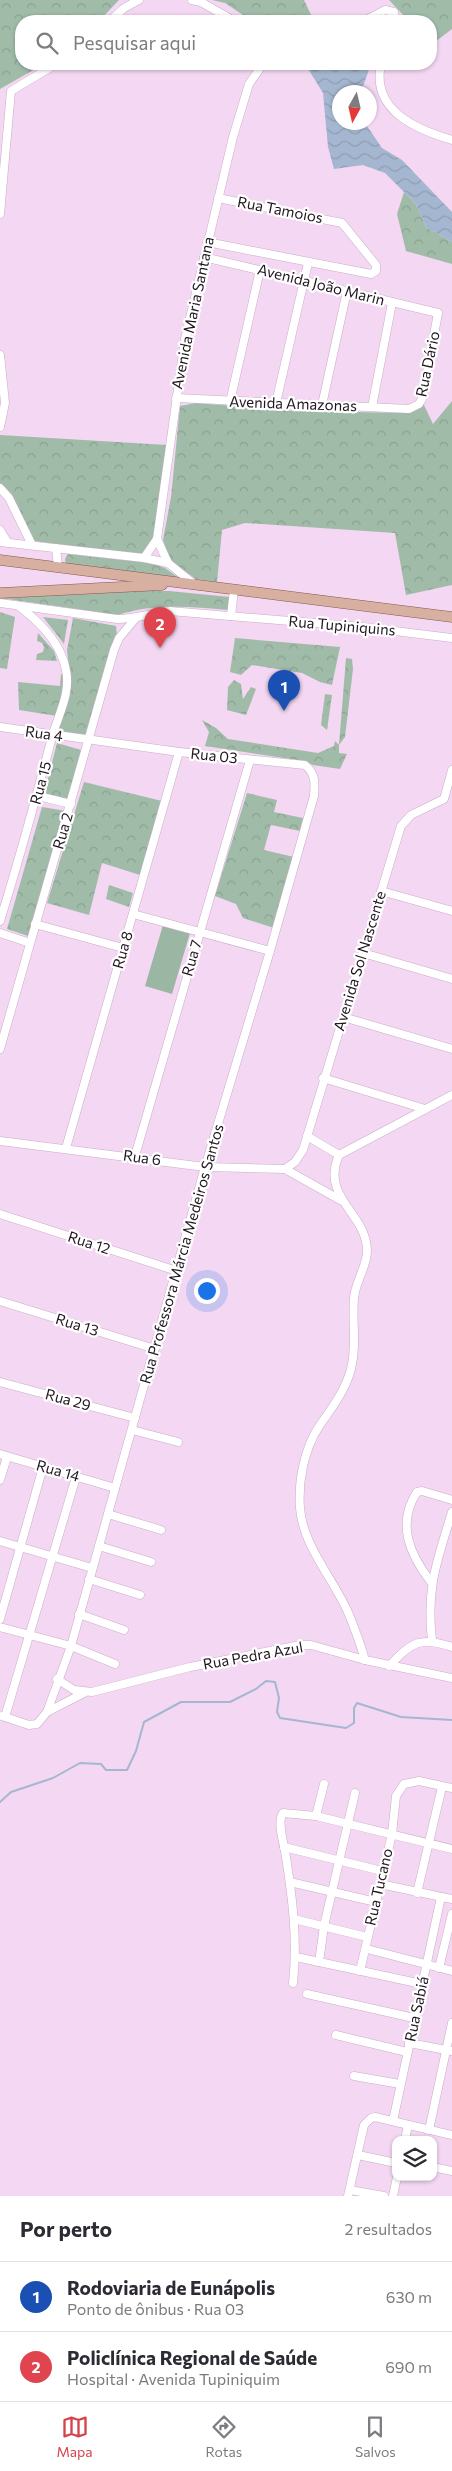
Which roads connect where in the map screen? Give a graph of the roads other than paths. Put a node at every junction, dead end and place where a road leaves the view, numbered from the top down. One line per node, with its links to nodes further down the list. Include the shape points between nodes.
1 (139, 0): 3 (street)
2 (192, 0): 4 (street)
3 (116, 15)
4 (224, 15)
5 (375, 15): 6 (street, via 385,10)
6 (395, 15)
7 (46, 70): 12 (street, via 11,91)
8 (259, 70): 11 (street, Avenida Maria Santana, via 249,84)
9 (380, 70): 10 (street, via 379,85 393,109 405,120)
10 (452, 140)
11 (218, 198): 13 (street, Avenida Maria Santana); 15 (street, Rua Tamoios, via 342,223 376,265 374,274)
12 (0, 214)
13 (207, 242): 14 (street, Avenida Maria Santana); 15 (street)
14 (204, 257): 16 (street, Avenida João Marin); 22 (street, Avenida Maria Santana, via 185,339)
15 (308, 262): 17 (street)
16 (260, 270): 17 (street, Avenida João Marin); 23 (street)
17 (303, 280): 18 (street, Avenida João Marin); 24 (street)
18 (347, 291): 19 (street, Avenida João Marin); 25 (street)
19 (392, 303): 20 (street, Avenida João Marin); 26 (street)
20 (438, 313): 27 (street, Rua Dário, via 422,399)
21 (0, 354): 28 (street, via 5,403)
22 (176, 398): 23 (street, Avenida Amazonas); 31 (street, Avenida Maria Santana)
23 (230, 402): 24 (street, Avenida Amazonas)
24 (276, 403): 25 (street, Avenida Amazonas)
25 (322, 405): 26 (street, Avenida Amazonas)
26 (372, 407): 27 (street, Avenida Amazonas)
27 (409, 409)
28 (0, 427)
29 (0, 488): 33 (street, via 9,498)
30 (0, 530): 32 (street)
31 (157, 539): 35 (street); 37 (street)
32 (4, 543): 33 (street)
33 (32, 545): 34 (street)
34 (56, 548): 35 (street); 38 (street)
35 (144, 558): 37 (street)
36 (0, 560): 38 (main road)
37 (168, 563): 39 (street)
38 (58, 567): 39 (main road)
39 (192, 584): 40 (main road); 41 (main road)
40 (234, 590): 44 (street); 45 (main road)
41 (0, 593)
42 (0, 603): 43 (street)
43 (18, 605): 47 (street); 51 (street, Rua 15, via 40,624 57,646 65,666 66,697)
44 (232, 616): 47 (street, Rua Tupiniquins, via 170,611); 49 (street, Rua Tupiniquins)
45 (440, 616): 46 (main road); 48 (main road)
46 (452, 616)
47 (135, 619): 52 (street, Rua 2, via 114,650)
48 (452, 621)
49 (452, 638)
50 (0, 728): 51 (street, Rua 4)
51 (53, 735): 52 (street, Rua 4); 56 (street, Rua 15)
52 (88, 740): 53 (street, Rua 03); 58 (street, Rua 2)
53 (179, 752): 54 (street, Rua 03); 61 (street, Rua 8)
54 (250, 760): 57 (street, Rua 03, via 305,765 315,777); 64 (street, Rua 7)
55 (452, 770): 59 (street, Avenida Sol Nascente, via 444,799 411,815 401,826)
56 (38, 796): 58 (street); 62 (street, Rua 15)
57 (314, 796): 68 (street, Rua Professora Márcia Medeiros Santos)
58 (71, 804): 63 (street, Rua 2)
59 (381, 891): 60 (street); 69 (street, Avenida Sol Nascente)
60 (452, 911)
61 (133, 914): 64 (street); 67 (street, Rua 8)
62 (0, 921)
63 (35, 924): 66 (street, Rua 2); 67 (street)
64 (200, 931): 68 (street); 81 (street, Rua 7)
65 (0, 933): 66 (street)
66 (30, 943): 72 (street, Rua 2)
67 (123, 948): 79 (street, Rua 8)
68 (270, 951): 82 (street, Rua Professora Márcia Medeiros Santos)
69 (363, 953): 70 (street); 71 (street, Avenida Sol Nascente)
70 (452, 979)
71 (343, 1017): 73 (street); 74 (street, Avenida Sol Nascente)
72 (0, 1049)
73 (452, 1049)
74 (323, 1078): 76 (street); 77 (street, Avenida Sol Nascente)
75 (452, 1095): 76 (street)
76 (425, 1109): 80 (street)
77 (307, 1136): 80 (street); 83 (street, Avenida Sol Nascente, via 303,1150)
78 (0, 1140): 79 (street, Rua 6)
79 (66, 1148): 81 (street, Rua 6)
80 (339, 1155): 84 (street, via 334,1165 335,1182)
81 (135, 1156): 82 (street, Rua 6)
82 (206, 1167): 83 (street, Rua 6); 86 (street, Rua Professora Márcia Medeiros Santos)
83 (285, 1169): 84 (street)
84 (342, 1201): 119 (street, via 362,1228 367,1250 354,1296 351,1369 344,1387 308,1447 300,1508 306,1534 347,1610)
85 (0, 1214): 86 (street, Rua 12)
86 (177, 1271): 88 (street, Rua Professora Márcia Medeiros Santos)
87 (0, 1300): 88 (street, Rua 13)
88 (155, 1349): 90 (street, Rua Professora Márcia Medeiros Santos)
89 (0, 1382): 90 (street, Rua 29)
90 (135, 1418): 91 (street, Rua Professora Márcia Medeiros Santos)
91 (132, 1430): 92 (street); 97 (street, Rua Professora Márcia Medeiros Santos)
92 (178, 1442)
93 (3, 1455): 94 (street, Rua 14); 96 (street)
94 (43, 1467): 95 (street, Rua 14); 104 (street)
95 (76, 1477): 97 (street, Rua 14); 105 (street)
96 (0, 1480)
97 (115, 1488): 100 (street, Rua Professora Márcia Medeiros Santos)
98 (452, 1500): 109 (street, via 422,1491 418,1492 411,1506 406,1530 408,1546)
99 (452, 1512): 109 (street)
100 (108, 1514): 101 (street); 103 (street, Rua Professora Márcia Medeiros Santos)
101 (161, 1530)
102 (0, 1541): 104 (street)
103 (99, 1546): 106 (street); 107 (street, Rua Professora Márcia Medeiros Santos)
104 (19, 1547): 105 (street); 112 (street)
105 (54, 1557): 107 (street); 115 (street)
106 (151, 1562)
107 (92, 1568): 108 (street, Rua Professora Márcia Medeiros Santos)
108 (89, 1579): 110 (street); 111 (street, Rua Professora Márcia Medeiros Santos)
109 (431, 1582): 116 (street, via 429,1619)
110 (140, 1595)
111 (80, 1614): 114 (street); 117 (street, Rua Professora Márcia Medeiros Santos)
112 (0, 1619)
113 (0, 1627): 115 (street)
114 (124, 1630)
115 (30, 1635): 117 (street); 126 (street)
116 (432, 1640): 118 (street); 121 (street, via 410,1646)
117 (71, 1646): 120 (street); 123 (street, Rua Professora Márcia Medeiros Santos)
118 (452, 1647)
119 (365, 1660): 121 (street, Rua Pedra Azul); 124 (street, Rua Pedra Azul, via 316,1646 300,1645)
120 (115, 1664)
121 (389, 1666): 122 (street, Rua Pedra Azul)
122 (452, 1678)
123 (57, 1679): 124 (street); 125 (street, Rua Professora Márcia Medeiros Santos)
124 (84, 1693): 125 (street, Rua Pedra Azul)
125 (47, 1712): 126 (street, Rua Pedra Azul, via 40,1722 33,1725)
126 (2, 1717)
127 (324, 1784): 131 (street)
128 (442, 1787): 129 (street); 133 (street, Rua Tucano, via 419,1781 402,1786 395,1802); 134 (street)
129 (452, 1788)
130 (355, 1793): 132 (street)
131 (316, 1816): 132 (street); 135 (street, via 287,1812 281,1815)
132 (347, 1824): 133 (street); 137 (street)
133 (392, 1834): 134 (street); 138 (street, Rua Tucano)
134 (428, 1844): 136 (street); 142 (street)
135 (284, 1847): 137 (street); 139 (street)
136 (452, 1849)
137 (340, 1860): 138 (street); 141 (street)
138 (382, 1871): 140 (street, Rua Tucano)
139 (290, 1882): 141 (street); 147 (street)
140 (380, 1884): 142 (street); 145 (street, Rua Tucano)
141 (332, 1893): 145 (street); 148 (street)
142 (417, 1893): 143 (street)
143 (441, 1897): 144 (street); 154 (street, Rua Sabiá)
144 (452, 1899)
145 (376, 1902): 150 (street, Rua Tucano)
146 (452, 1914): 149 (street)
147 (294, 1919): 148 (street); 152 (street)
148 (324, 1926): 150 (street); 153 (street)
149 (450, 1932): 155 (street)
150 (367, 1938): 151 (street, Rua Tucano)
151 (367, 1949): 154 (street); 156 (street, Rua Tucano)
152 (296, 1958): 153 (street); 158 (street)
153 (318, 1962): 156 (street)
154 (427, 1963): 155 (street); 159 (street, Rua Sabiá)
155 (439, 1968): 157 (street)
156 (360, 1971): 159 (street)
157 (452, 1971)
158 (293, 1983)
159 (422, 1984): 161 (street, Rua Sabiá)
160 (307, 1994): 161 (street)
161 (414, 2018): 164 (street, Rua Sabiá)
162 (452, 2023): 165 (street)
163 (336, 2035): 166 (street)
164 (409, 2043): 165 (street); 166 (street, Rua Sabiá)
165 (449, 2051): 171 (street)
166 (408, 2052): 168 (street, Rua Sabiá)
167 (354, 2076): 168 (street)
168 (400, 2084): 169 (street, Rua Sabiá)
169 (393, 2121): 170 (street); 174 (street, via 370,2118 364,2125)
170 (408, 2125): 171 (street); 173 (street)
171 (429, 2130): 172 (street)
172 (452, 2135)
173 (406, 2136)
174 (358, 2155): 175 (street); 179 (street)
175 (392, 2162)
176 (437, 2168): 177 (street)
177 (452, 2172)
178 (395, 2181): 181 (street)
179 (349, 2193): 180 (street)
180 (384, 2196)
181 (393, 2196)

